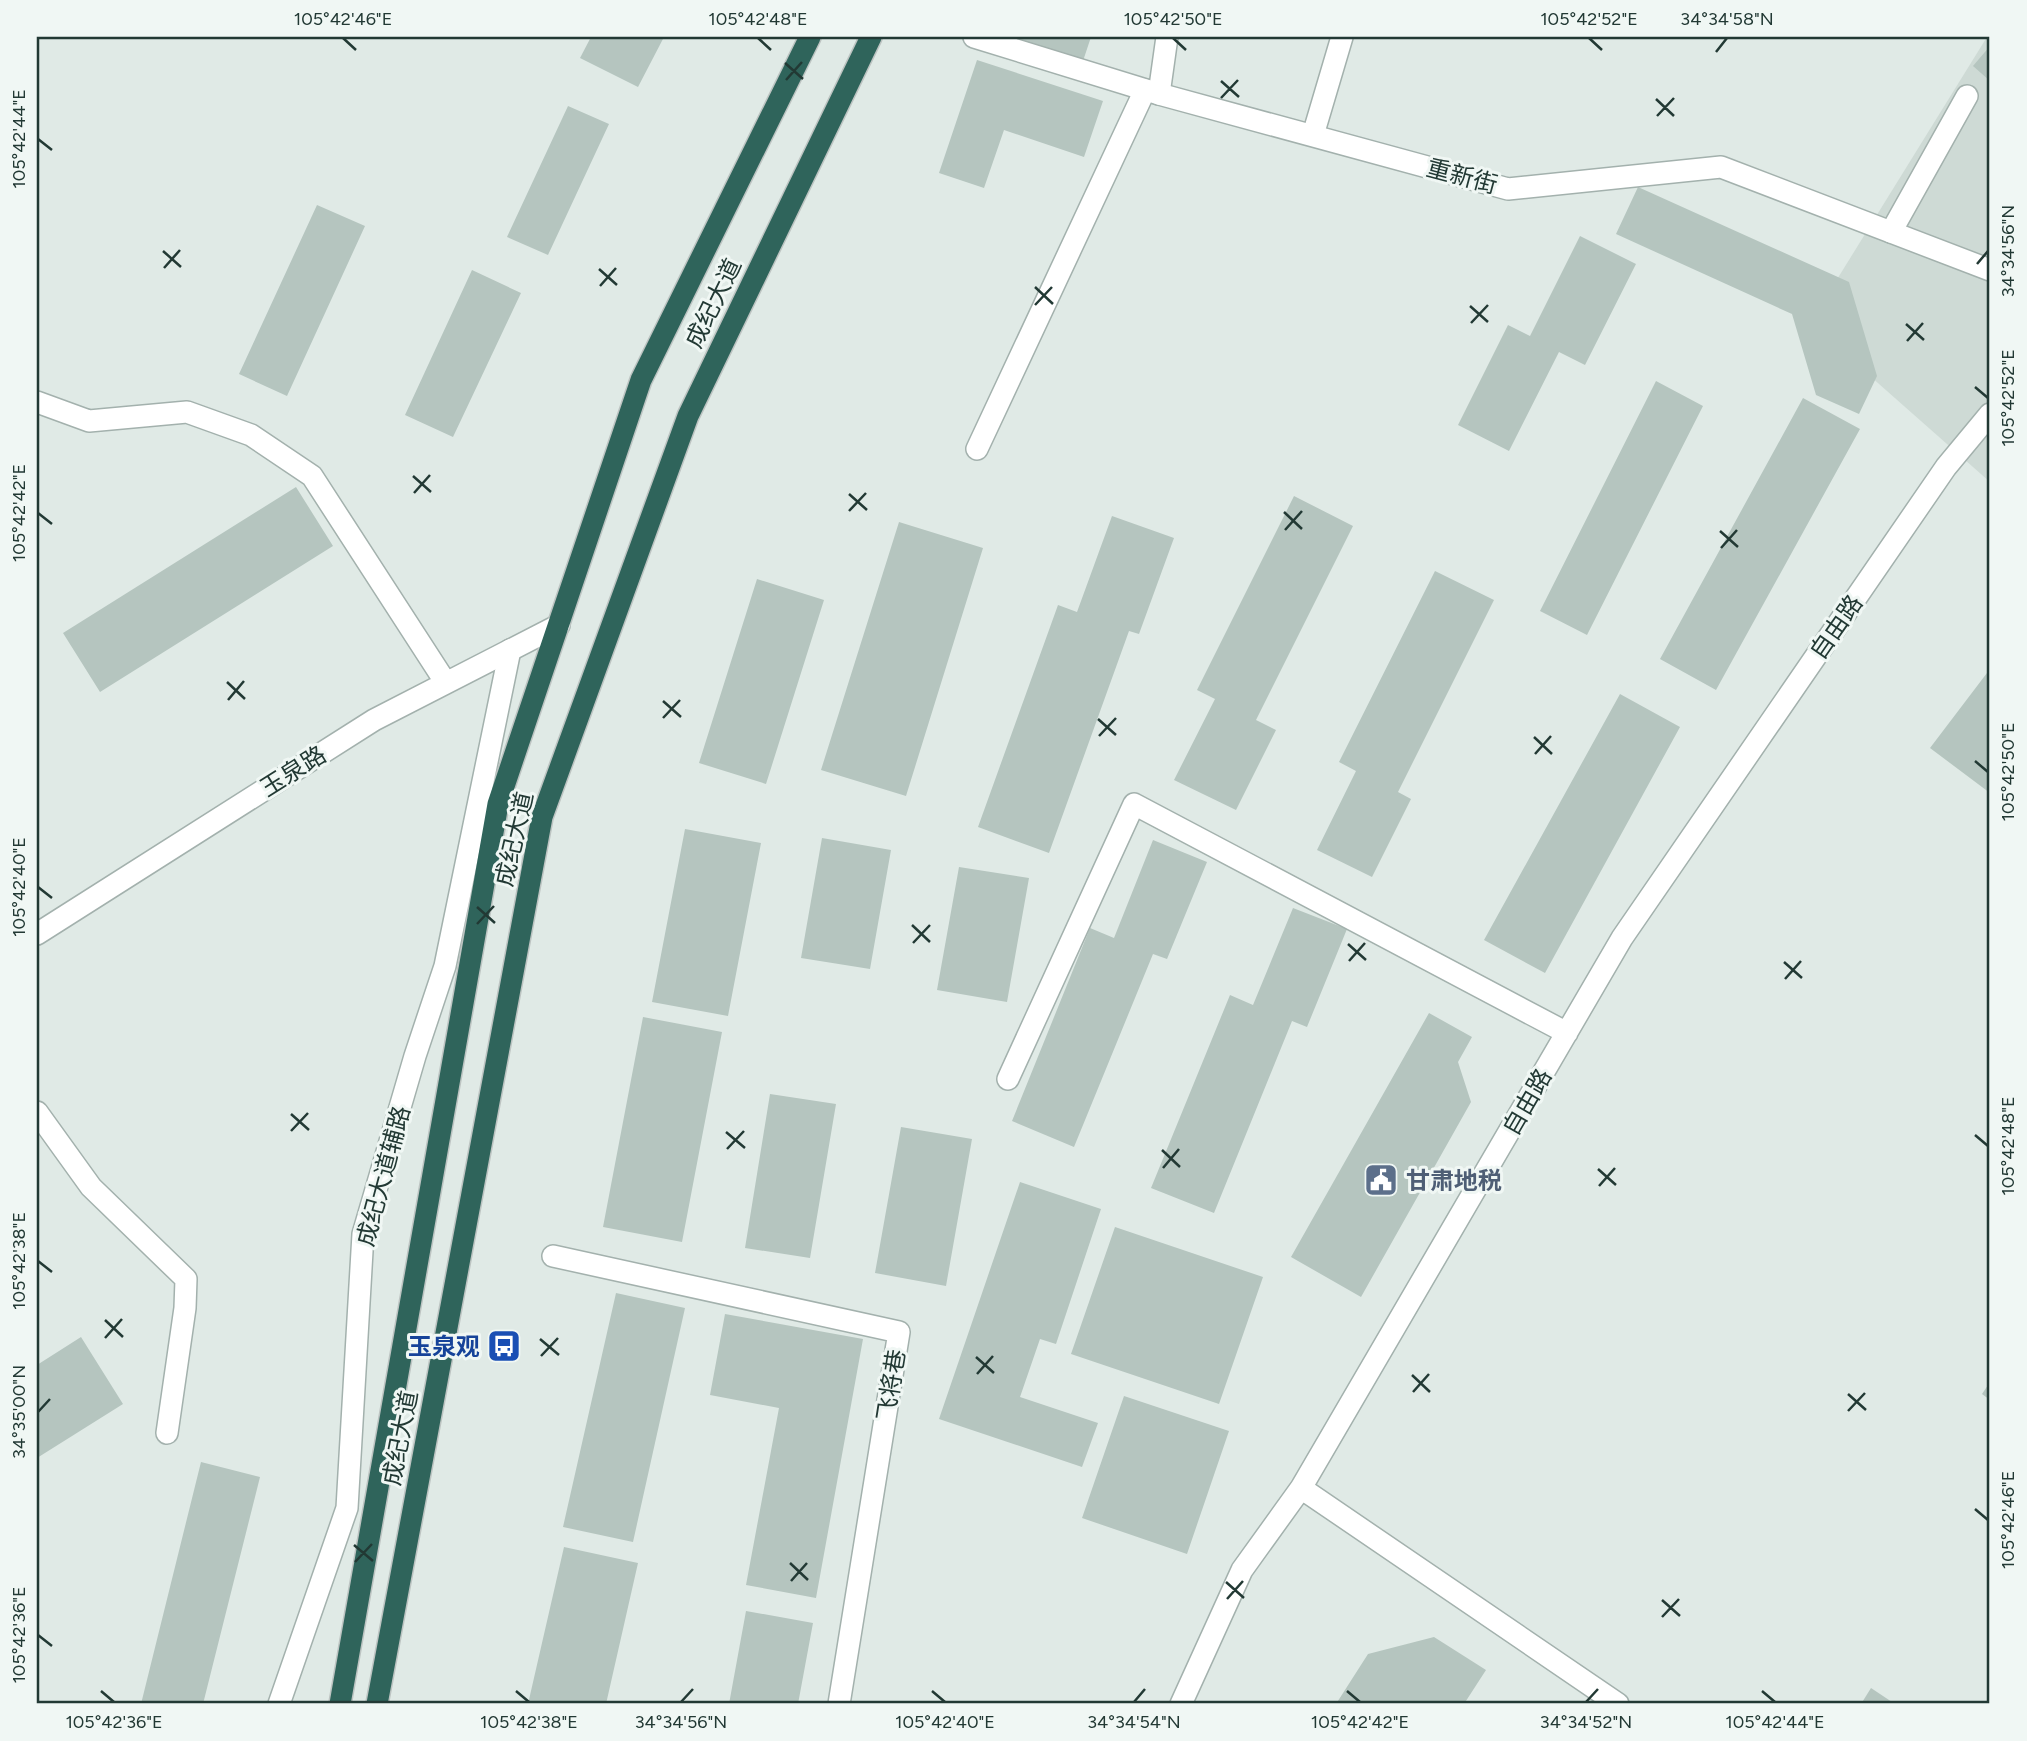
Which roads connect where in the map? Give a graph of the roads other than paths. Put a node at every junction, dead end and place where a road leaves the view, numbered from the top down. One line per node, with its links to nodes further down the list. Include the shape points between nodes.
1 (810, 37): 14 (highway, 成纪大道, via 641,380)
2 (871, 37): 26 (highway, 成纪大道, via 688,416 542,817)
3 (974, 37): 6 (street, 重新街)
4 (1167, 37): 6 (street)
5 (1342, 37): 8 (street)
6 (1152, 92): 8 (street, 重新街); 13 (street)
7 (1967, 96): 9 (street)
8 (1313, 135): 9 (street, 重新街, via 1508,189 1721,167)
9 (1891, 232): 10 (street, 重新街)
10 (1990, 270)
11 (37, 402): 16 (street, via 89,421 187,412 251,435 312,476)
12 (1990, 414): 18 (street, 自由路, via 1946,467 1630,926)
13 (977, 449)
14 (559, 625): 15 (street, 玉泉路); 25 (highway, 成纪大道, via 498,804)
15 (510, 650): 16 (street, 玉泉路); 24 (street, 成纪大道辅路, via 445,967 363,1234 347,1508)
16 (446, 683): 17 (street, 玉泉路, via 374,720)
17 (37, 934)
18 (1567, 1033): 19 (street, via 1134,804); 23 (street, 自由路)
19 (1008, 1079)
20 (37, 1112): 22 (street, via 91,1187 186,1279)
21 (553, 1256): 27 (street, 飞将巷, via 899,1332)
22 (167, 1433)
23 (1301, 1488): 28 (street, 自由路, via 1242,1570); 29 (street)
24 (279, 1704)
25 (340, 1704)
26 (377, 1704)
27 (839, 1704)
28 (1181, 1704)
29 (1618, 1704)

